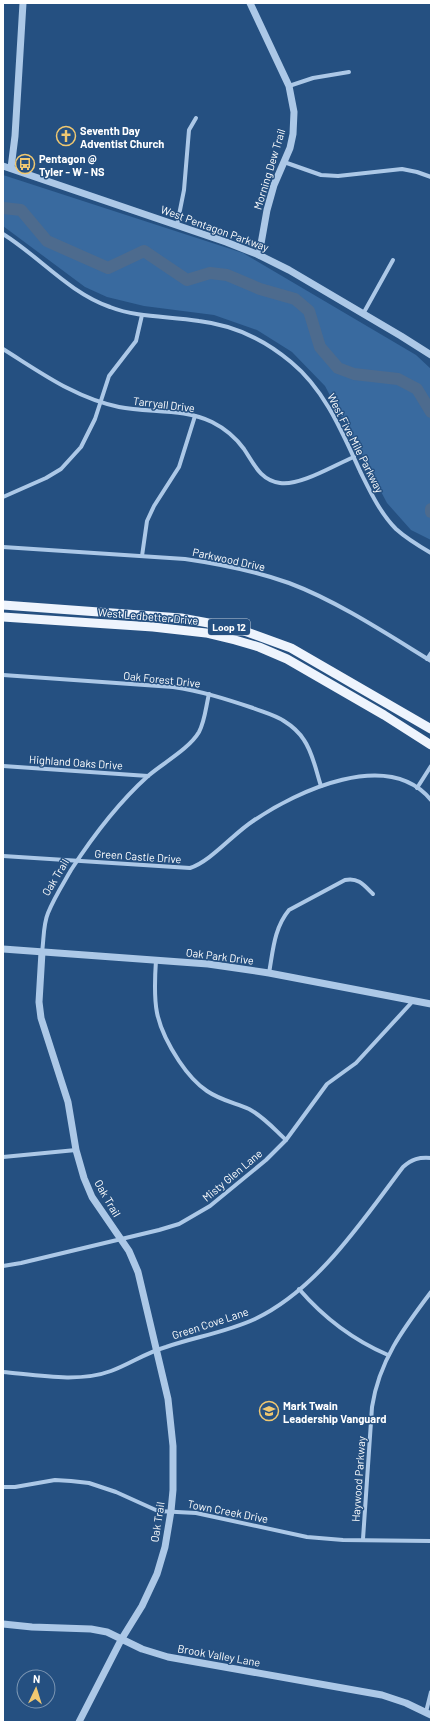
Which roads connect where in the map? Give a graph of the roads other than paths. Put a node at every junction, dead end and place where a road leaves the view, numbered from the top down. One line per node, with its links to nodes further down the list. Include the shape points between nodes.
1 (23, 3): 8 (street)
2 (250, 3): 4 (street, Morning Dew Trail)
3 (348, 72): 4 (street, via 313,78)
4 (289, 86): 6 (street, Morning Dew Trail, via 294,123 290,148)
5 (196, 118): 10 (street, via 189,130 184,190)
6 (284, 162): 9 (street, via 321,175 338,176 402,169); 12 (street, Morning Dew Trail, via 267,210)
7 (3, 166): 8 (street, West Pentagon Parkway)
8 (11, 168): 10 (street, West Pentagon Parkway)
9 (431, 177)
10 (177, 225): 12 (street, West Pentagon Parkway)
11 (3, 234): 15 (street, West Five Mile Parkway, via 78,292 109,307)
12 (258, 255): 14 (street, West Pentagon Parkway, via 289,270)
13 (393, 260): 14 (street)
14 (363, 314): 17 (street, West Pentagon Parkway)
15 (142, 316): 18 (street, via 136,341 109,376); 20 (street, West Five Mile Parkway, via 218,324 264,343 305,374 337,422)
16 (3, 349): 18 (street, Tarryall Drive, via 55,382)
17 (429, 353)
18 (99, 402): 19 (street, Tarryall Drive, via 131,410); 21 (street, via 81,447 61,469)
19 (196, 416): 20 (street, Tarryall Drive, via 225,430 244,449 261,475 280,483 302,480); 24 (street, via 179,467 147,521)
20 (354, 457): 23 (street, West Five Mile Parkway, via 373,497 396,529)
21 (3, 497)
22 (3, 547): 24 (street, Parkwood Drive)
23 (431, 553)
24 (142, 556): 30 (street, Parkwood Drive, via 210,563 253,572 290,584 344,609)
25 (3, 605): 26 (main road, West Ledbetter Drive / Loop 12)
26 (154, 616): 28 (main road); 33 (main road, West Ledbetter Drive / Loop 12, via 236,628 291,648)
27 (3, 617): 28 (main road, West Ledbetter Drive / Loop 12)
28 (154, 627): 34 (main road, West Ledbetter Drive / Loop 12, via 206,633 266,650 316,675)
29 (431, 653): 30 (street)
30 (429, 660)
31 (3, 675): 32 (street, Oak Forest Drive, via 173,687)
32 (209, 694): 37 (street, Oak Trail, via 199,733); 38 (street, Oak Forest Drive, via 272,714 295,728 309,749)
33 (431, 729)
34 (431, 745)
35 (3, 766): 37 (street, Highland Oaks Drive)
36 (431, 766): 39 (street)
37 (148, 776): 42 (street, Oak Trail, via 99,830)
38 (321, 786): 39 (street, Green Castle Drive, via 350,778 377,775 397,779); 42 (street, Green Castle Drive, via 282,803 252,821 198,866 182,868)
39 (417, 788): 40 (street, Green Castle Drive)
40 (431, 800)
41 (3, 856): 42 (street, Green Castle Drive)
42 (77, 861): 45 (street, Oak Trail, via 47,914)
43 (373, 894): 47 (street, via 358,880 345,880 289,910 277,933)
44 (3, 949): 45 (street, Oak Park Drive)
45 (42, 952): 46 (street, Oak Park Drive); 51 (street, Oak Trail, via 39,1002 41,1018 72,1118)
46 (156, 960): 47 (street, Oak Park Drive); 50 (street, via 154,993 158,1021 168,1044 186,1072 208,1092 263,1118)
47 (269, 973): 48 (street, Oak Park Drive)
48 (413, 1001): 49 (street, Oak Park Drive); 50 (street, Misty Glen Lane, via 356,1063 327,1084)
49 (431, 1004)
50 (286, 1140): 54 (street, Misty Glen Lane, via 244,1179 195,1216 179,1224)
51 (76, 1150): 52 (street); 54 (street, Oak Trail, via 92,1197)
52 (3, 1157)
53 (431, 1158): 56 (street, Green Cove Lane, via 411,1160 403,1167 345,1245)
54 (120, 1240): 55 (street, Misty Glen Lane); 58 (street, Oak Trail, via 129,1251 138,1272)
55 (3, 1266)
56 (299, 1289): 58 (street, Green Cove Lane, via 276,1307 256,1318); 59 (street, via 341,1329)
57 (431, 1292): 59 (street, Haywood Parkway)
58 (155, 1350): 60 (street, Green Cove Lane, via 112,1371 92,1376 78,1378); 62 (street, Oak Trail, via 171,1419)
59 (388, 1355): 63 (street, Haywood Parkway, via 375,1389 372,1407)
60 (3, 1372)
61 (3, 1487): 62 (street, Town Creek Drive, via 56,1480 88,1483 124,1495 153,1510)
62 (171, 1511): 63 (street, Town Creek Drive, via 196,1512 307,1537); 66 (street, Oak Trail, via 157,1574 142,1606)
63 (363, 1539): 64 (street, Town Creek Drive)
64 (431, 1541)
65 (3, 1624): 66 (street, Brook Valley Lane, via 91,1628 107,1632)
66 (121, 1640): 68 (street, Brook Valley Lane, via 168,1657 382,1695); 69 (street, Oak Trail)
67 (431, 1692): 68 (street)
68 (429, 1714)
69 (79, 1722)

